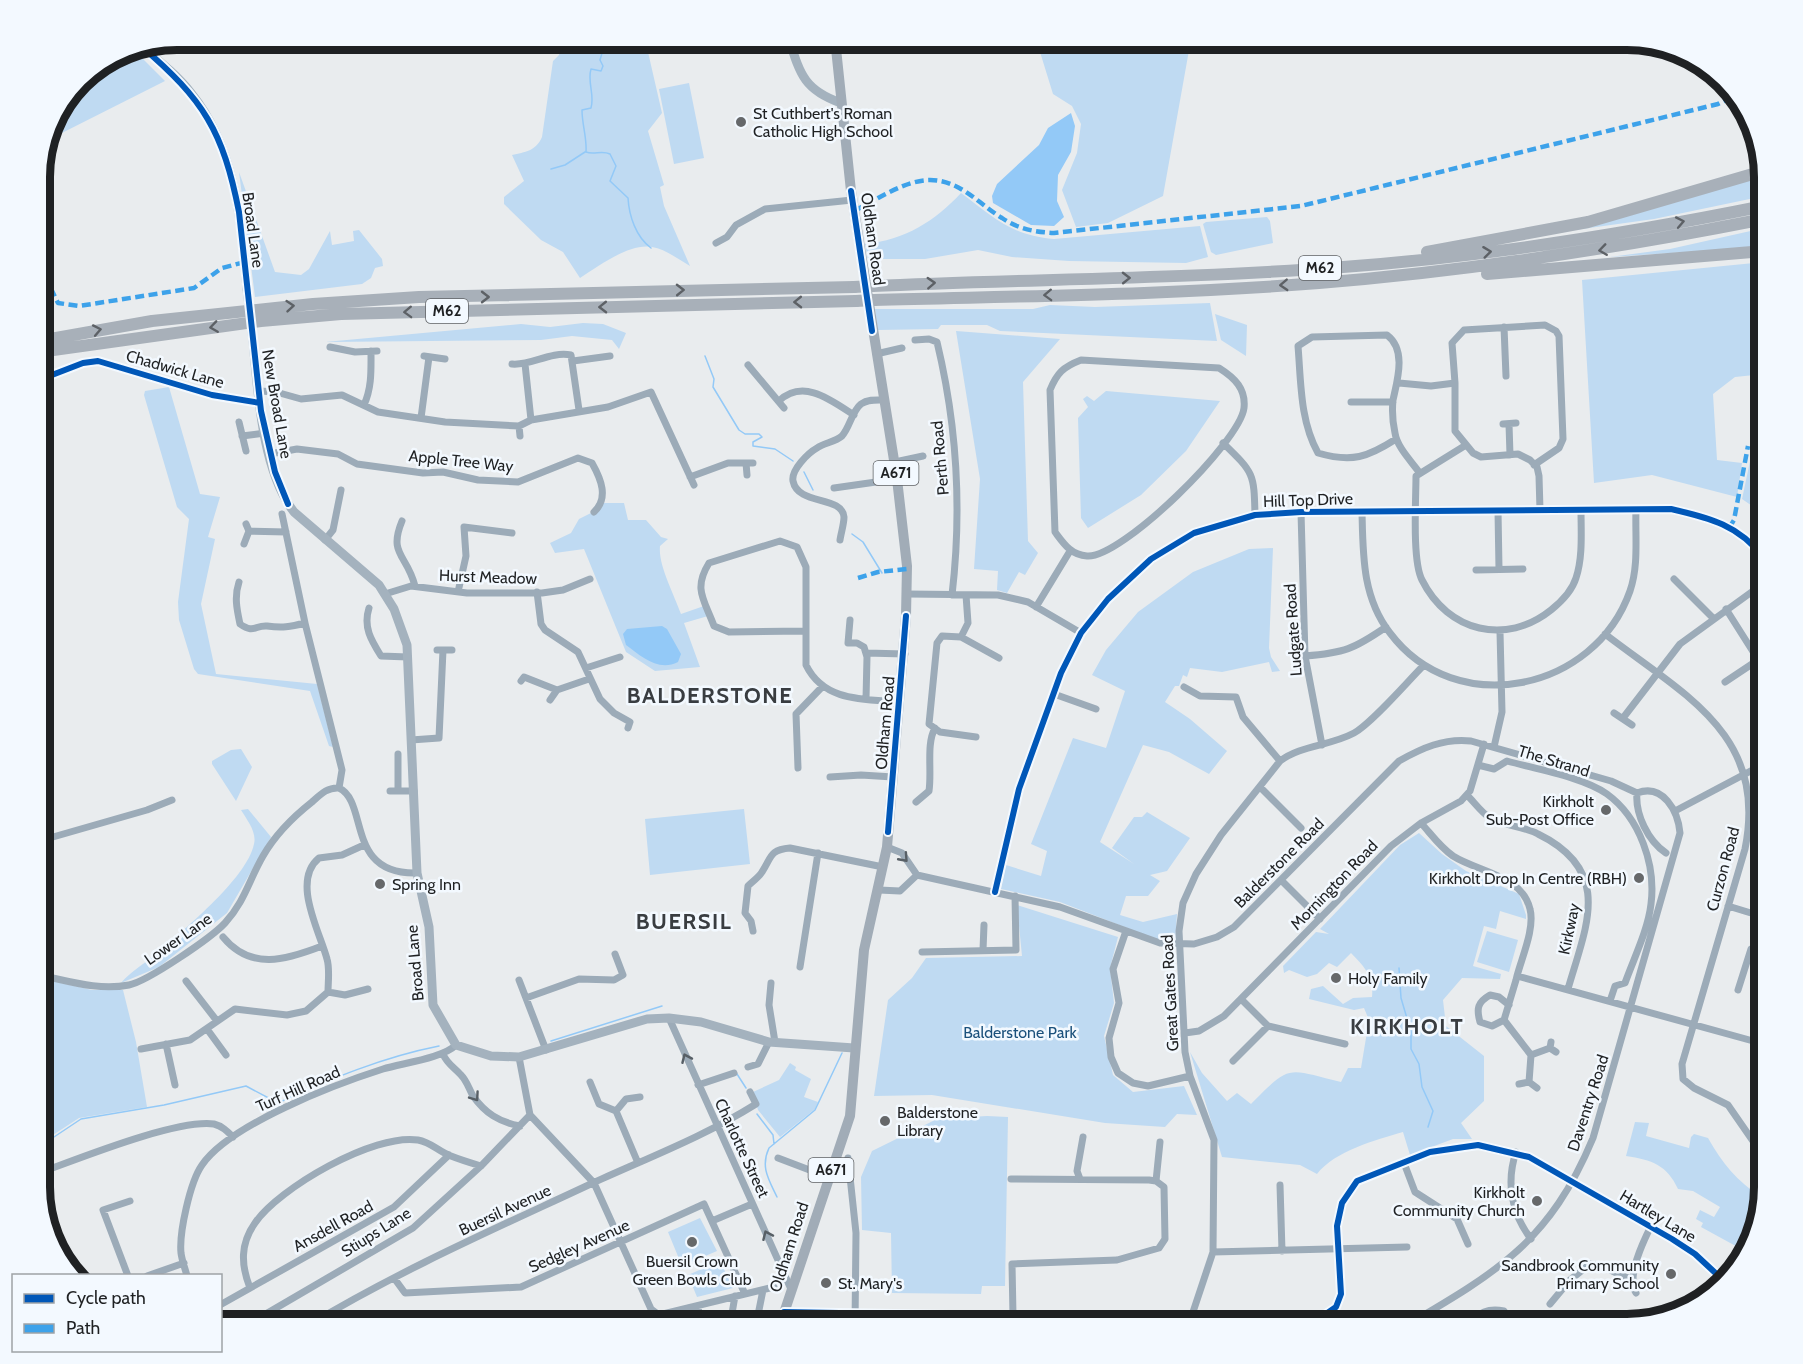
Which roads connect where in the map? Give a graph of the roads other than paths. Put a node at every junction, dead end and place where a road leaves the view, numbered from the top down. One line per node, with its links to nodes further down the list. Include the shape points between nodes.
1 (794, 50): 4 (main road, via 808,85)
2 (836, 50): 4 (main road, Oldham Road / A671)
3 (148, 53): 6 (main road, Broad Lane, via 192,93 219,137)
4 (841, 103): 8 (main road, Oldham Road / A671)
5 (236, 155): 6 (street)
6 (226, 158): 18 (main road, Broad Lane, bridge, via 239,212)
7 (1754, 174): 13 (highway, M62, via 1588,222)
8 (852, 201): 11 (street, via 765,209 736,225); 22 (main road, Oldham Road / A671)
9 (1754, 208): 13 (highway, M62, one-way to 9, via 1544,245)
10 (1754, 221): 14 (highway, M62, one-way to 14, via 1614,248 1480,267)
11 (716, 243)
12 (1754, 252): 14 (highway, M62, via 1436,278)
13 (1343, 267): 16 (highway, M62, one-way to 13, bridge, via 152,321 419,297 854,287)
14 (1319, 283): 21 (highway, M62, one-way to 21, bridge, via 1097,294 341,314 261,321)
15 (1504, 327): 30 (street); 32 (street, via 1464,330 1454,338); 59 (street, via 1545,325 1559,336 1563,439 1559,448)
16 (50, 339)
17 (915, 340): 97 (street, Perth Road, via 937,342 956,448 958,494)
18 (253, 341): 33 (main road, New Broad Lane)
19 (330, 347): 39 (street, via 374,351)
20 (902, 348): 22 (street)
21 (50, 350)
22 (876, 354): 34 (main road, Oldham Road / A671)
23 (610, 356): 25 (street)
24 (445, 359): 43 (street, via 427,357)
25 (573, 361): 28 (street, via 566,354); 41 (street)
26 (84, 363): 38 (street, Chadwick Lane, via 98,361 212,395)
27 (512, 364): 28 (street)
28 (525, 364): 44 (street)
29 (752, 367): 35 (street)
30 (1506, 376)
31 (1399, 383): 32 (street); 37 (street); 51 (street, via 1398,353 1387,335 1312,337 1298,346 1310,439 1318,453 1333,457 1370,456)
32 (1455, 383): 53 (street, via 1455,431)
33 (260, 391): 38 (main road, New Broad Lane); 39 (street, via 301,399 342,395)
34 (884, 400): 42 (street, via 861,404); 58 (main road, Oldham Road / A671)
35 (779, 401): 40 (street); 42 (street, via 792,391 803,390 816,393)
36 (1351, 402): 37 (street)
37 (1393, 402): 51 (street)
38 (260, 403): 48 (main road, New Broad Lane)
39 (364, 405): 43 (street, via 385,414)
40 (784, 408)
41 (579, 410): 44 (street); 62 (street, via 608,407 651,392)
42 (854, 415): 81 (street, via 840,438 816,448 790,477 806,496 841,510 844,517)
43 (421, 418): 47 (street)
44 (531, 420): 47 (street)
45 (239, 422): 49 (street)
46 (1510, 424): 56 (street)
47 (519, 426): 50 (street)
48 (265, 433): 49 (street); 55 (main road, New Broad Lane)
49 (242, 436): 54 (street)
50 (520, 436)
51 (1396, 439): 60 (street)
52 (1224, 443): 76 (street, via 1255,480); 84 (street, via 1195,480 1104,553 1087,556); 84 (street, via 1244,410 1244,392 1233,376 1219,368 1081,360 1067,366 1057,374 1050,390 1055,532)
53 (1466, 445): 56 (street, via 1481,457); 60 (street)
54 (246, 451)
55 (270, 454): 74 (street, Apple Tree Way, via 297,449 338,454 357,465 508,482 518,482 578,458 592,463 601,480 602,498); 80 (main road, New Broad Lane, via 288,504)
56 (1510, 454): 59 (street, via 1518,454)
57 (923, 456): 58 (street)
58 (895, 462): 63 (main road, Oldham Road / A671)
59 (1534, 465): 68 (street, via 1541,491)
60 (1418, 474): 71 (street)
61 (747, 475): 62 (street, via 750,463 728,463)
62 (690, 477): 64 (street)
63 (897, 479): 65 (street); 96 (main road, Oldham Road / A671)
64 (694, 485)
65 (834, 488)
66 (341, 490): 80 (street, via 333,530)
67 (1636, 509): 69 (street, Hill Top Drive); 83 (street, Hill Top Drive, via 1671,509 1714,519); 109 (street, via 1635,565 1630,591 1614,625)
68 (1540, 510): 69 (street, Hill Top Drive); 72 (street, Hill Top Drive)
69 (1581, 510): 107 (street, via 1581,553 1576,579 1562,601 1517,630)
70 (1362, 511): 71 (street, Hill Top Drive); 73 (street, Hill Top Drive); 105 (street, via 1363,567 1372,600)
71 (1416, 511): 72 (street, Hill Top Drive); 107 (street, via 1420,578 1437,603 1460,621)
72 (1498, 511): 85 (street)
73 (1301, 512): 76 (street, Hill Top Drive); 115 (street, Ludgate Road)
74 (593, 513)
75 (282, 514): 78 (street)
76 (1255, 515): 108 (street, Hill Top Drive, via 1194,533 1151,560 1108,599)
77 (402, 521): 91 (street, via 396,548 409,565)
78 (286, 532): 82 (street, via 247,528); 104 (street)
79 (512, 532): 93 (street, via 464,527 466,556)
80 (325, 540): 95 (main road, New Broad Lane)
81 (840, 540)
82 (244, 544)
83 (1754, 545)
84 (1070, 551): 99 (street)
85 (1499, 569): 86 (street); 87 (street)
86 (1523, 569)
87 (1476, 570)
88 (590, 579): 94 (street, Hurst Meadow, via 563,590)
89 (1674, 579): 102 (street)
90 (239, 582): 104 (street, via 237,608 240,624 245,628 284,629)
91 (415, 586): 93 (street, Hurst Meadow); 95 (street, Hurst Meadow)
92 (1754, 590): 101 (street)
93 (458, 592): 94 (street, Hurst Meadow)
94 (537, 592): 121 (street, via 541,624 578,652)
95 (385, 594): 116 (main road, New Broad Lane, via 394,609)
96 (907, 594): 97 (street); 113 (main road, Oldham Road / A671)
97 (952, 595): 98 (street)
98 (966, 595): 99 (street, via 998,595); 110 (street, via 968,623)
99 (1036, 607): 108 (street)
100 (369, 608): 116 (street, via 368,633 381,656)
101 (1726, 609): 102 (street); 114 (street)
102 (1713, 618): 122 (street, via 1680,644)
103 (850, 620): 112 (street, via 848,643 857,643)
104 (305, 623): 154 (street, via 342,770)
105 (1386, 627): 115 (street, via 1342,653); 120 (street)
106 (805, 631): 106 (street, via 729,632 714,626 699,585 702,574 709,563 780,542 796,547 806,567); 127 (street, via 806,665)
107 (1500, 632): 126 (street)
108 (1081, 633): 130 (street, Hill Top Drive)
109 (1605, 634): 122 (street, Curzon Road); 126 (street, via 1588,652 1553,674 1520,685)
110 (961, 637): 118 (street); 139 (street, via 942,636 937,642 929,724)
111 (452, 650): 141 (street, via 440,650 439,738)
112 (866, 653): 113 (street); 131 (street)
113 (904, 654): 133 (main road, Oldham Road / A671)
114 (1754, 654)
115 (1305, 656): 143 (street, Ludgate Road)
116 (408, 657): 141 (main road, New Broad Lane)
117 (620, 657): 121 (street)
118 (999, 658)
119 (1754, 663): 125 (street)
120 (1424, 665): 126 (street, via 1450,677); 143 (street, Great Gates Road, via 1356,732)
121 (586, 668): 124 (street)
122 (1657, 674): 136 (street); 150 (street, Curzon Road, via 1720,727)
123 (523, 677): 129 (street)
124 (589, 679): 129 (street); 138 (street, via 600,699 630,722)
125 (1725, 682)
126 (1501, 685): 144 (street, via 1502,720)
127 (822, 687): 131 (street, via 844,697); 148 (street, via 796,714)
128 (1184, 687): 146 (street, via 1200,696 1236,697 1243,717)
129 (557, 690): 132 (street)
130 (1054, 694): 134 (street); 179 (street, Hill Top Drive, via 1018,789)
131 (866, 699): 133 (street)
132 (550, 700)
133 (900, 702): 152 (main road, Oldham Road / A671)
134 (1095, 709)
135 (1614, 713): 136 (street)
136 (1623, 718): 137 (street)
137 (1632, 725)
138 (628, 728)
139 (935, 728): 140 (street); 161 (street, via 929,738 929,791)
140 (976, 737)
141 (411, 740): 157 (main road, New Broad Lane)
142 (1484, 744): 144 (street, Balderstone Road); 147 (street); 177 (street, Balderstone Road, via 1450,741 1424,747 1399,760)
143 (1322, 745): 146 (street, Great Gates Road, via 1289,754)
144 (1494, 747): 158 (street, Balderstone Road, via 1611,781)
145 (398, 754): 156 (street)
146 (1280, 761): 153 (street, Great Gates Road)
147 (1478, 765): 159 (street); 164 (street, The Strand, via 1494,769 1507,761 1583,783 1606,794)
148 (798, 768)
149 (1754, 768): 150 (street)
150 (1744, 772): 163 (street); 181 (street, Curzon Road, via 1750,821)
151 (830, 777): 152 (street)
152 (893, 777): 170 (main road, Oldham Road / A671)
153 (1260, 787): 166 (street); 188 (street, Great Gates Road, via 1196,874 1183,903)
154 (339, 788): 168 (street, via 349,798); 196 (street, Lower Lane, via 328,789 286,825 262,858 247,894 224,924 168,964 121,986 94,987)
155 (390, 791): 156 (street)
156 (398, 791): 157 (street)
157 (414, 791): 175 (main road, New Broad Lane)
158 (1637, 793): 162 (street); 163 (street, Balderstone Road, via 1646,789 1658,793)
159 (1467, 795): 165 (street, Mornington Road); 201 (street, Kirkway, via 1490,818 1537,833 1556,844 1585,877 1590,900 1588,917)
160 (172, 800): 167 (street)
161 (916, 802)
162 (1636, 809): 164 (street); 169 (street)
163 (1675, 811): 208 (street, Daventry Road, via 1680,833)
164 (1627, 815): 171 (street, The Strand)
165 (1421, 823): 183 (street, Mornington Road, via 1391,846); 195 (street, via 1455,856 1510,882 1524,893 1531,910 1530,923)
166 (1301, 828)
167 (50, 838)
168 (364, 845): 175 (street, via 384,868 401,874); 189 (street, via 342,855 319,858 311,867 309,909)
169 (1657, 845): 171 (street); 173 (street)
170 (887, 847): 174 (main road, Oldham Road / A671); 176 (street, one-way to 176, via 902,853)
171 (1647, 851): 206 (street, The Strand, via 1652,880 1648,917 1625,983 1615,986)
172 (818, 853): 174 (street); 185 (street, via 778,849 767,858 762,872 748,886 745,913); 194 (street)
173 (1666, 853)
174 (883, 867): 178 (main road, Oldham Road / A671)
175 (417, 873): 220 (main road, Broad Lane, via 429,927 433,1005)
176 (917, 876): 178 (street, via 900,891); 179 (street, Balderstone Road)
177 (1281, 880): 183 (street); 188 (street, Balderstone Road, via 1234,927 1205,940)
178 (879, 890): 223 (main road, Oldham Road / A671, via 864,950)
179 (995, 892): 180 (street, Balderstone Road)
180 (1015, 896): 186 (street, Balderstone Road, via 1060,907); 191 (street, via 1016,950)
181 (1728, 906): 182 (street); 212 (street, Curzon Road)
182 (1754, 914)
183 (1320, 919): 205 (street, Mornington Road)
184 (984, 925): 191 (street)
185 (753, 931)
186 (1126, 931): 188 (street, Balderstone Road, via 1160,943); 232 (street, via 1113,969 1119,1003 1110,1038 1110,1057 1118,1073 1133,1083 1148,1086)
187 (223, 936): 189 (street, via 234,949 256,957 287,960)
188 (1179, 944): 215 (street, Great Gates Road)
189 (322, 946): 203 (street, via 328,961)
190 (1754, 948): 202 (street)
191 (983, 950): 192 (street)
192 (922, 952)
193 (615, 954): 204 (street, via 623,975 614,980 579,979)
194 (800, 967)
195 (1517, 976): 201 (street); 207 (street)
196 (50, 977)
197 (519, 980): 204 (street)
198 (186, 981): 211 (street)
199 (771, 983): 217 (street)
200 (368, 989): 203 (street, via 345,995)
201 (1568, 989): 206 (street)
202 (1738, 990)
203 (328, 992): 211 (street, via 306,1011 286,1015 235,1009)
204 (526, 998): 224 (street)
205 (1241, 999): 213 (street); 215 (street, Mornington Road, via 1211,1026)
206 (1610, 1001): 208 (street)
207 (1509, 1005): 210 (street); 210 (street, via 1490,995 1481,1000 1477,1010 1480,1022 1492,1026)
208 (1632, 1007): 212 (street); 261 (street, Daventry Road, via 1593,1138)
209 (669, 1018): 217 (main road, via 701,1022); 224 (main road, via 647,1019); 236 (street, Charlotte Street, one-way to 209)
210 (1504, 1020): 227 (street)
211 (217, 1021): 214 (street)
212 (1692, 1024): 216 (street); 248 (street, Curzon Road, via 1682,1064 1683,1079 1728,1105)
213 (1268, 1026): 219 (street); 229 (street)
214 (207, 1029): 218 (street, via 190,1040); 226 (street)
215 (1185, 1033): 232 (street, Great Gates Road)
216 (1754, 1041)
217 (772, 1042): 223 (main road); 230 (street, via 758,1064)
218 (166, 1044): 222 (street); 237 (street)
219 (1345, 1044)
220 (456, 1045): 225 (street, Turf Hill Road); 228 (main road, via 491,1056)
221 (1552, 1047): 227 (street)
222 (141, 1048)
223 (854, 1048): 257 (main road, Oldham Road / A671, via 850,1116)
224 (546, 1050): 228 (main road)
225 (443, 1053): 243 (street, one-way to 243, via 488,1114); 245 (street, Turf Hill Road, via 377,1071 302,1100)
226 (226, 1055)
227 (1532, 1055): 234 (street)
228 (519, 1057): 242 (street)
229 (1233, 1061)
230 (748, 1067)
231 (734, 1072): 236 (street)
232 (1190, 1076): 276 (street, Great Gates Road, via 1214,1140)
233 (590, 1082): 241 (street, via 599,1104)
234 (1529, 1082): 235 (street); 238 (street)
235 (1519, 1084)
236 (698, 1085): 244 (street, Charlotte Street)
237 (175, 1086)
238 (1537, 1088)
239 (750, 1092): 244 (street, Buersil Avenue, via 756,1104)
240 (640, 1097): 241 (street, via 626,1099)
241 (615, 1111): 254 (street)
242 (530, 1115): 243 (street, Stiups Lane); 262 (street)
243 (520, 1126): 255 (street, Stiups Lane)
244 (717, 1128): 254 (street, Buersil Avenue); 265 (street, Charlotte Street)
245 (232, 1137): 256 (street, via 222,1126 212,1124 176,1129); 277 (street, Turf Hill Road, via 202,1165 185,1211 181,1253)
246 (1083, 1137): 259 (street, via 1077,1170)
247 (1160, 1142): 260 (street)
248 (1754, 1143)
249 (1516, 1152): 253 (street, Hartley Lane, via 1470,1146 1430,1152); 261 (street, Hartley Lane); 269 (street, via 1510,1172 1512,1201)
250 (448, 1155): 255 (street); 285 (street, Ansdell Road, via 394,1208); 285 (street, via 418,1140 396,1141 364,1150 272,1203 254,1224 244,1247 242,1268)
251 (778, 1158): 257 (street)
252 (848, 1158): 303 (street, via 856,1233)
253 (1404, 1162): 272 (street, via 1415,1192 1457,1219); 274 (street, Hartley Lane, via 1357,1182 1342,1203)
254 (638, 1163): 262 (street, Buersil Avenue)
255 (481, 1166): 296 (street, Stiups Lane, via 413,1228)
256 (50, 1169)
257 (828, 1178): 286 (main road, Oldham Road / A671)
258 (1011, 1179): 259 (street)
259 (1080, 1179): 260 (street)
260 (1156, 1181): 305 (street, via 1164,1187 1163,1244 1117,1260 1012,1264)
261 (1573, 1182): 268 (street, Hartley Lane); 269 (street, Daventry Road)
262 (594, 1183): 270 (street); 282 (street, Buersil Avenue)
263 (1280, 1185): 275 (street)
264 (130, 1201): 278 (street, via 103,1210)
265 (752, 1204): 267 (street); 286 (street, Charlotte Street, one-way to 265)
266 (54, 1220): 271 (street)
267 (712, 1221): 270 (street, Sedgley Avenue, via 704,1204); 289 (street)
268 (1651, 1226): 281 (street, Hartley Lane, via 1695,1254); 283 (street)
269 (1531, 1239): 308 (street, Daventry Road, via 1485,1278)
270 (621, 1242): 282 (street, Sedgley Avenue, via 521,1287 405,1293); 298 (street, via 651,1309)
271 (63, 1244)
272 (1468, 1244)
273 (1407, 1247): 274 (street)
274 (1338, 1249): 275 (street); 307 (street, Hartley Lane, via 1341,1294 1336,1307)
275 (1282, 1251): 276 (street)
276 (1213, 1252): 306 (street, Great Gates Road)
277 (184, 1263): 279 (street); 280 (street, Turf Hill Road)
278 (128, 1274)
279 (150, 1274)
280 (187, 1274)
281 (1718, 1275)
282 (394, 1278): 297 (street, Buersil Avenue)
283 (1632, 1279): 288 (street); 292 (street, via 1590,1264)
284 (774, 1287): 287 (street)
285 (250, 1288): 291 (street, Ansdell Road)
286 (791, 1289): 294 (main road, Oldham Road / A671)
287 (764, 1290): 289 (street); 302 (street)
288 (1636, 1293)
289 (745, 1294): 290 (street)
290 (735, 1296): 293 (street); 301 (street)
291 (222, 1304)
292 (1550, 1304)
293 (699, 1306): 299 (street); 300 (street)
294 (784, 1312): 295 (street)
295 (815, 1313): 303 (street)
296 (266, 1314)
297 (327, 1314)
298 (658, 1314)
299 (663, 1314)
300 (698, 1314)
301 (732, 1314)
302 (759, 1314)
303 (855, 1314): 304 (street)
304 (887, 1314)
305 (1013, 1314)
306 (1188, 1314)
307 (1326, 1314)
308 (1425, 1314)
309 (1479, 1314): 310 (street, via 1491,1309)
310 (1506, 1314)

